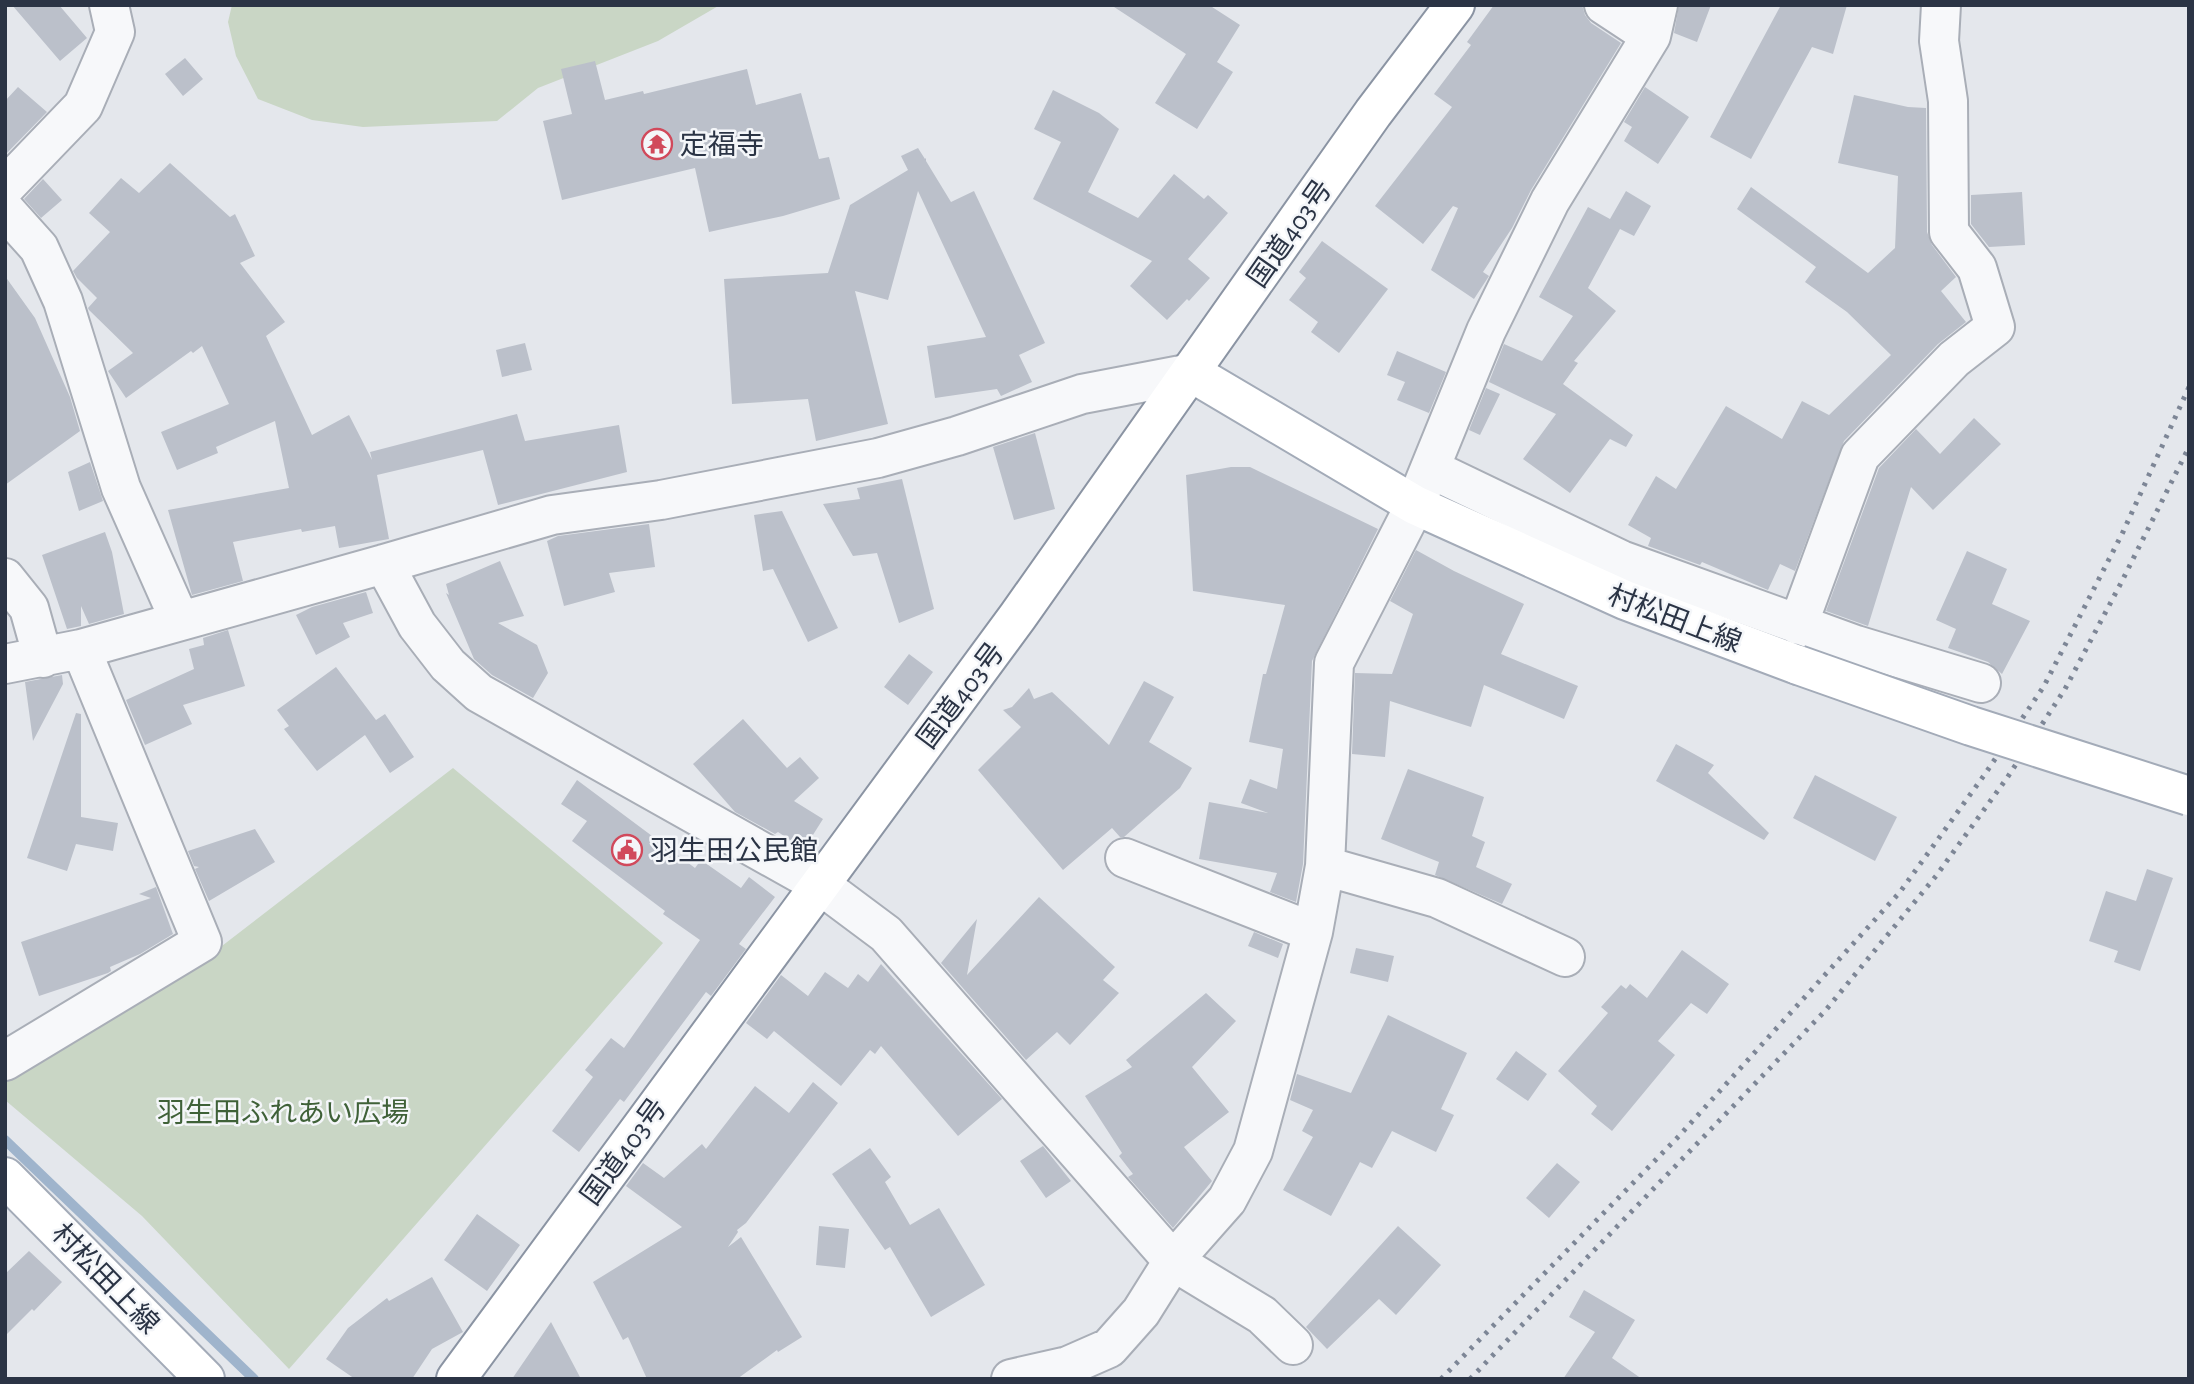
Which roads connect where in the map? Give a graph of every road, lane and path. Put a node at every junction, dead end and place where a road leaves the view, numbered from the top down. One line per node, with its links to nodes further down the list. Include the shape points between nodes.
1 (109, 5): 6 (street, via 115,32 83,106)
2 (1455, 5): 8 (main road, 国道403号, via 1373,113)
3 (1604, 5): 5 (street)
4 (1941, 5): 14 (street, via 1939,41 1948,101 1949,232 1977,268 1995,327 1954,359 1860,456)
5 (1655, 21): 9 (street, via 1550,201 1486,331)
6 (5, 187)
7 (5, 210): 13 (street, via 39,248 63,301 121,488)
8 (1192, 373): 10 (main road, 村松田上線); 11 (street, via 1082,394 878,457 661,500 552,514); 22 (main road, 国道403号)
9 (1431, 469): 10 (street); 14 (street, via 1620,560)
10 (1415, 505): 19 (main road, 村松田上線, bridge, via 1625,600 1971,726); 21 (street, via 1334,663)
11 (384, 564): 13 (street); 22 (street, via 417,625 448,665 479,694)
12 (5, 578): 16 (street, via 29,608)
13 (180, 621): 15 (street)
14 (1798, 625): 18 (street)
15 (81, 649): 16 (street); 25 (street, via 202,942)
16 (43, 658): 17 (street)
17 (5, 664)
18 (1981, 683)
19 (2189, 796)
20 (1125, 858): 23 (street)
21 (1325, 866): 23 (street); 24 (street, via 1437,898)
22 (819, 884): 27 (street, via 886,934); 30 (main road, 国道403号)
23 (1313, 932): 27 (street, via 1253,1151 1227,1200)
24 (1565, 957)
25 (5, 1061)
26 (5, 1177): 29 (main road, 村松田上線)
27 (1173, 1261): 28 (street, via 1262,1315); 31 (street, via 1141,1312 1109,1348 1068,1366)
28 (1293, 1345)
29 (205, 1379)
30 (456, 1379)
31 (1012, 1379)

